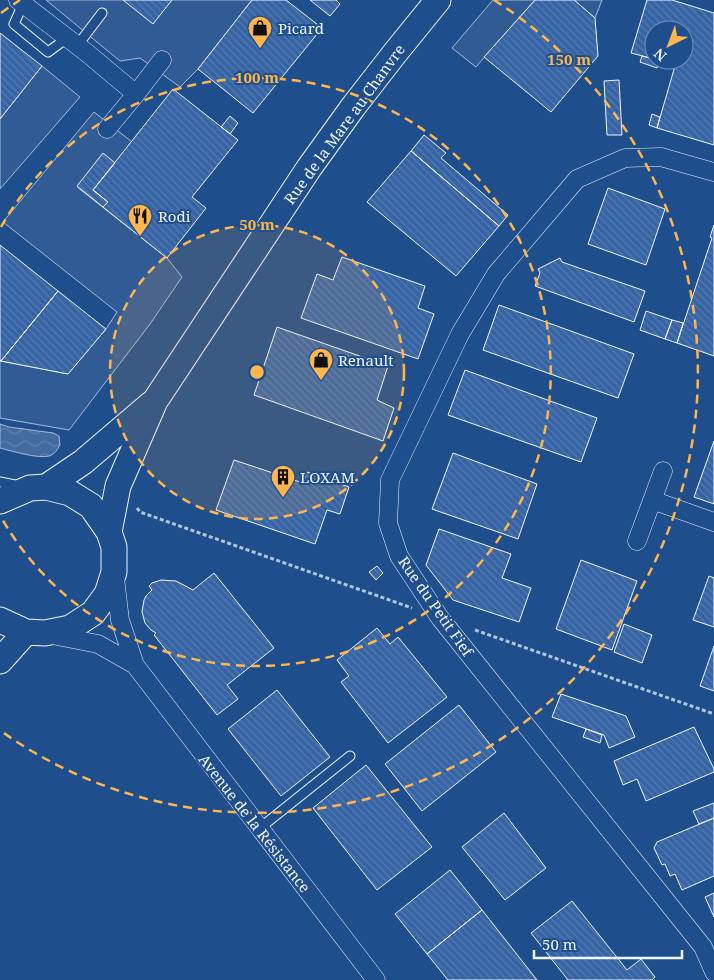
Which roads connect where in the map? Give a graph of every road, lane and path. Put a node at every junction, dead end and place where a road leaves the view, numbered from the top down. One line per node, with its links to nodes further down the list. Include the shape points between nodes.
1 (438, 0): 9 (street, Rue de la Mare au Chanvre, via 309,168)
2 (21, 2): 4 (street)
3 (102, 14): 4 (lane)
4 (72, 42): 6 (street)
5 (162, 60): 6 (street)
6 (136, 94): 7 (street)
7 (107, 129)
8 (714, 172): 20 (street, Rue du Petit Fief, via 661,157 625,158 577,179 496,274 460,334 390,480 388,523 399,556)
9 (155, 401): 12 (street, Rue de la Mare au Chanvre); 13 (street, Rue de la Mare au Chanvre, via 83,462)
10 (663, 471): 14 (street)
11 (0, 482): 13 (lane)
12 (118, 486): 17 (street, Rue de la Mare au Chanvre); 20 (path, via 140,512)
13 (38, 487): 15 (street, Rue de la Mare au Chanvre); 17 (street, via 70,493 91,506)
14 (652, 500): 16 (street); 18 (street)
15 (0, 502)
16 (714, 522)
17 (109, 532): 19 (street, via 114,547)
18 (637, 542)
19 (114, 572): 22 (street, via 107,594 93,613 70,628); 24 (street, via 120,620)
20 (440, 618): 25 (path); 28 (street, Rue du Petit Fief, via 704,948)
21 (0, 620): 22 (street)
22 (36, 632): 23 (street); 24 (street, via 98,644)
23 (0, 660)
24 (135, 665): 27 (street, Avenue de la Résistance)
25 (714, 714)
26 (350, 756): 27 (lane)
27 (260, 828): 29 (street, Avenue de la Résistance)
28 (714, 972)
29 (376, 980)

